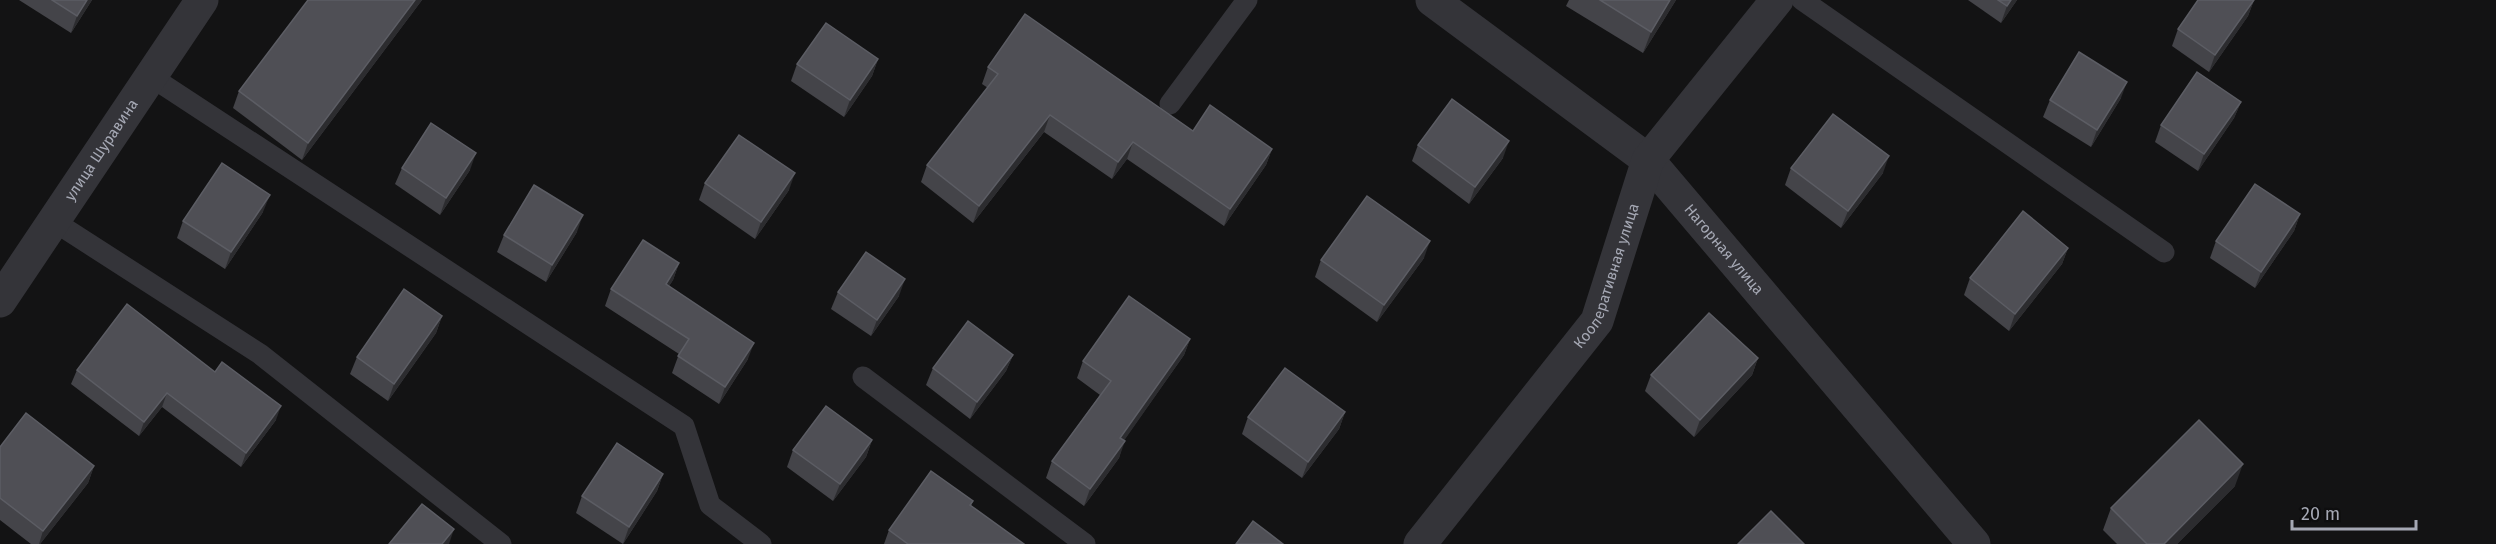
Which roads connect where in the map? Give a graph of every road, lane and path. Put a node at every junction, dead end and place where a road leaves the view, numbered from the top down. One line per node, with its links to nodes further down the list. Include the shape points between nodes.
1 (202, 0): 6 (street, улица Шуравина)
2 (1247, 0): 7 (lane)
3 (1432, 0): 8 (street, Нагорная улица)
4 (1777, 0): 8 (street, Кооперативная улица)
5 (1802, 0): 10 (lane)
6 (150, 76): 9 (street, улица Шуравина); 14 (lane, via 684,426 710,506)
7 (1170, 104)
8 (1648, 160): 16 (street, Кооперативная улица, via 1597,321); 17 (street, Нагорная улица)
9 (55, 222): 11 (street, улица Шуравина); 13 (lane, via 260,354)
10 (2164, 252)
11 (0, 301)
12 (863, 377): 15 (lane)
13 (501, 544)
14 (761, 544)
15 (1085, 544)
16 (1420, 544)
17 (1974, 544)

